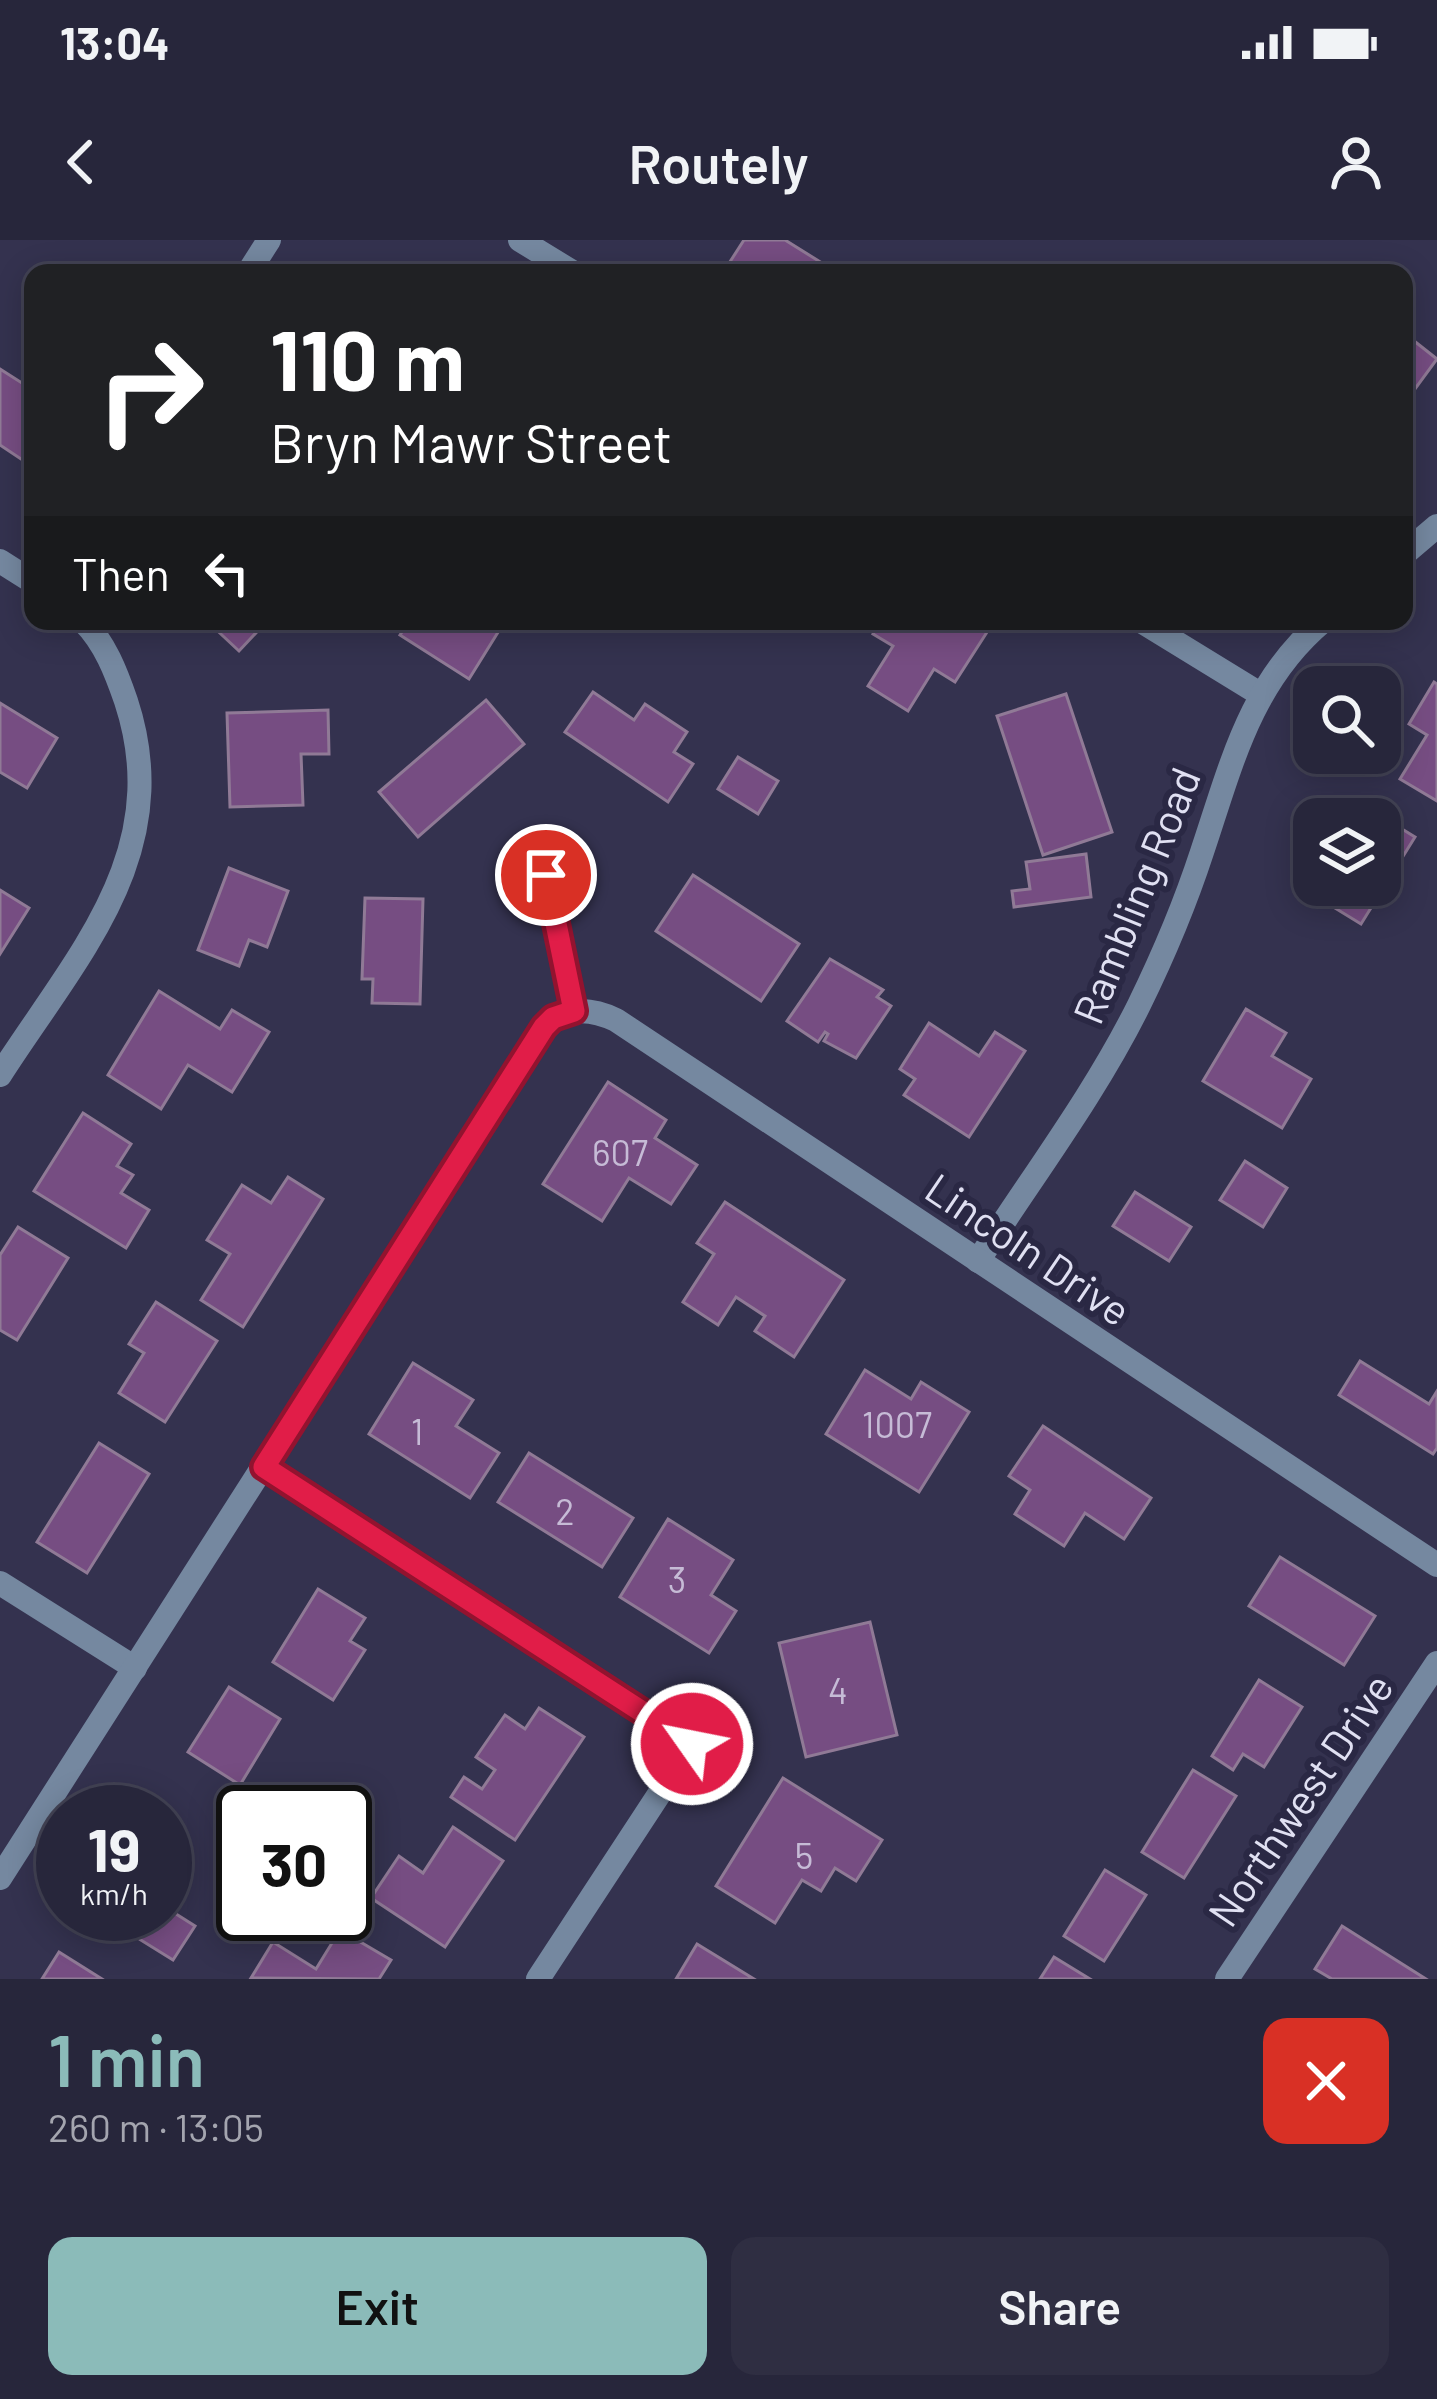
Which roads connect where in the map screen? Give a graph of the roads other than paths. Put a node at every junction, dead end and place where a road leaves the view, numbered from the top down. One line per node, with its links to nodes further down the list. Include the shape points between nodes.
1 (520, 240): 2 (street)
2 (559, 264)
3 (1437, 526): 4 (street)
4 (1413, 546)
5 (90, 630): 11 (street, via 132,721 142,798 136,833 104,914)
6 (1157, 630): 8 (street)
7 (1314, 630): 8 (street, Rambling Road)
8 (1260, 694): 12 (street, Rambling Road, via 1137,1008)
9 (546, 875): 10 (street)
10 (574, 1011): 12 (street, Lincoln Drive, via 616,1021); 13 (street, via 544,1027)
11 (1, 1073)
12 (978, 1261): 14 (street, Lincoln Drive)
13 (264, 1467): 17 (street); 19 (street, via 692,1744)
14 (1437, 1564)
15 (0, 1583): 17 (street)
16 (1437, 1663): 20 (street, Northwest Drive)
17 (135, 1668): 18 (street)
18 (0, 1878)
19 (538, 1979)
20 (1227, 1979)

